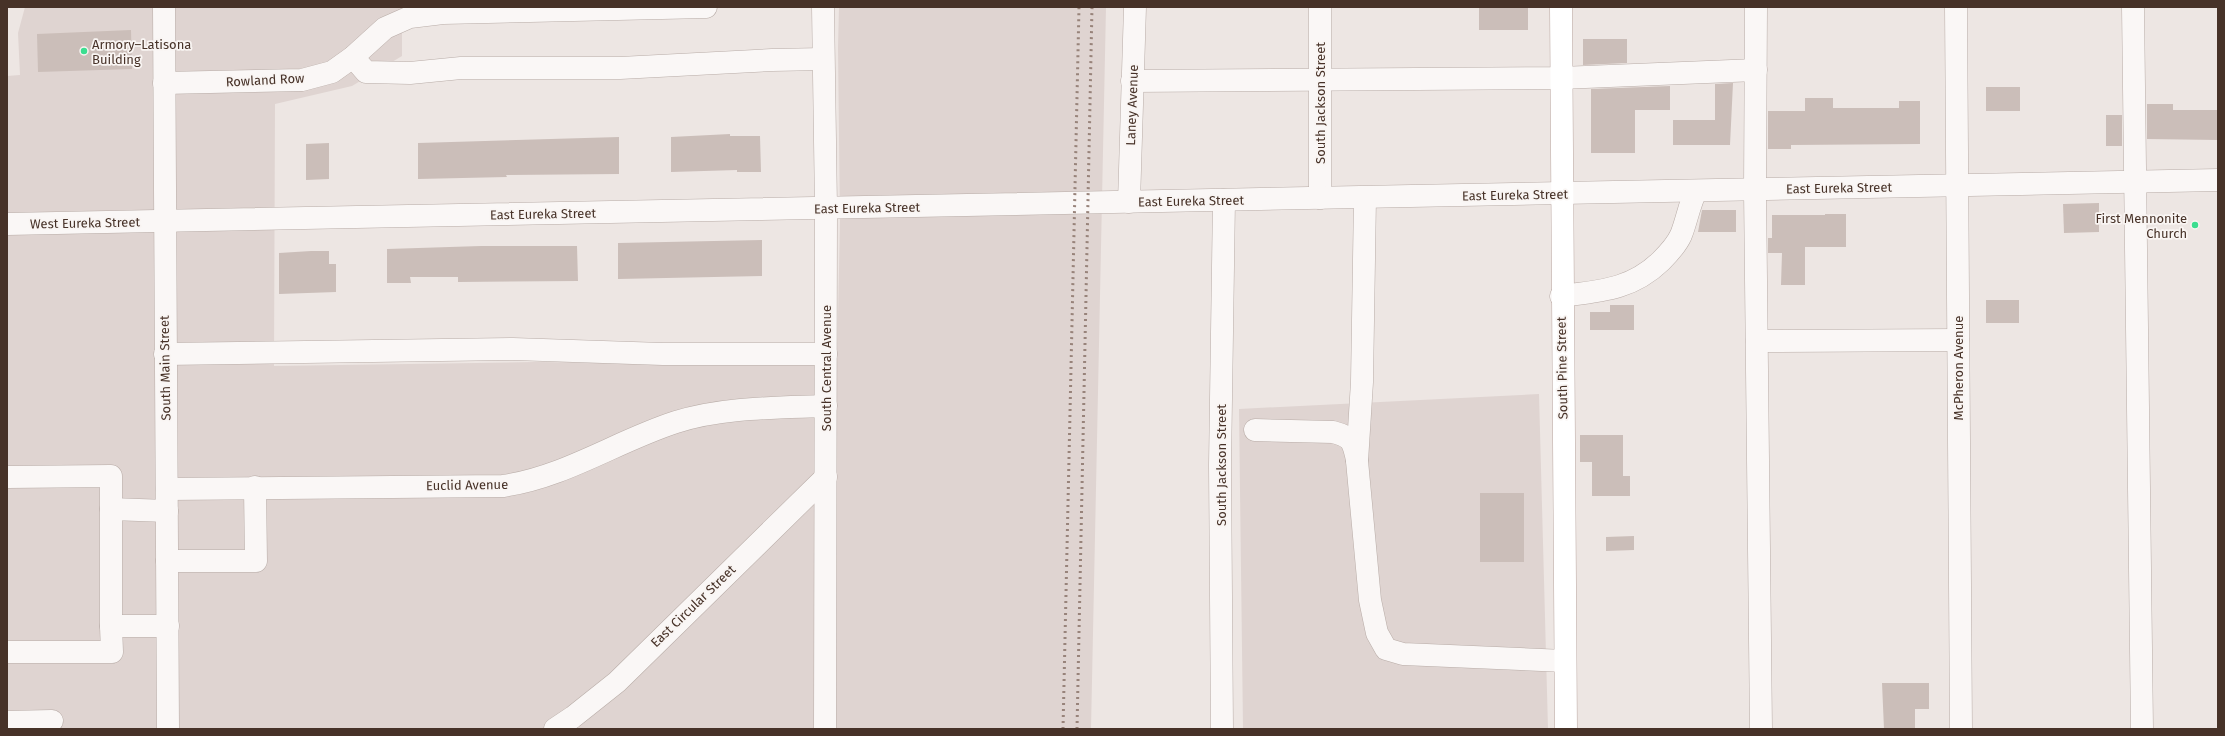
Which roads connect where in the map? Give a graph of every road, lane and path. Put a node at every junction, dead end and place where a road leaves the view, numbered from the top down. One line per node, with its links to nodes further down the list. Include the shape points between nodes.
1 (164, 7): 17 (street, South Main Street)
2 (706, 7): 10 (street, Rowland Row)
3 (822, 7): 12 (street, South Central Avenue)
4 (1134, 7): 16 (street, Laney Avenue)
5 (1320, 7): 15 (street, South Jackson Street)
6 (1561, 7): 14 (main road, South Pine Street)
7 (1756, 7): 13 (street)
8 (1956, 7): 20 (street, McPheron Avenue)
9 (2133, 7): 19 (street)
10 (608, 8): 11 (street, Rowland Row, via 443,13 410,17 385,28)
11 (353, 57): 12 (street, via 366,72 381,73 461,68 620,68); 17 (street, Rowland Row, via 332,72 302,80)
12 (823, 59): 28 (street, South Central Avenue)
13 (1756, 70): 14 (street); 21 (street)
14 (1561, 78): 15 (street); 23 (main road, South Pine Street)
15 (1320, 79): 16 (street); 24 (street, South Jackson Street)
16 (1132, 81): 27 (street, Laney Avenue)
17 (164, 83): 29 (street, South Main Street)
18 (2218, 180): 19 (street, East Eureka Street)
19 (2136, 182): 20 (street, East Eureka Street); 59 (street)
20 (1957, 186): 21 (street, East Eureka Street); 32 (street, McPheron Avenue)
21 (1755, 190): 22 (street, East Eureka Street); 33 (street)
22 (1696, 191): 23 (street, East Eureka Street); 31 (street, via 1681,236 1651,271 1636,281 1619,287)
23 (1561, 194): 25 (street, East Eureka Street); 31 (main road, South Pine Street)
24 (1320, 198): 25 (street, East Eureka Street); 26 (street, East Eureka Street)
25 (1365, 198): 38 (street, via 1362,382)
26 (1224, 200): 27 (street, East Eureka Street); 55 (street, South Jackson Street, via 1220,465)
27 (1129, 202): 28 (street, East Eureka Street)
28 (826, 208): 29 (street, East Eureka Street); 35 (street, South Central Avenue)
29 (163, 222): 30 (street, West Eureka Street); 34 (street, South Main Street)
30 (7, 224)
31 (1561, 296): 49 (main road, South Pine Street)
32 (1958, 340): 33 (street); 58 (street, McPheron Avenue)
33 (1757, 341): 57 (street)
34 (165, 354): 35 (street, via 513,349 686,355); 42 (street, South Main Street)
35 (826, 354): 36 (street, South Central Avenue)
36 (826, 406): 40 (street, South Central Avenue); 41 (street, Euclid Avenue, via 741,410 676,422 550,475 502,486)
37 (1255, 430): 38 (street, via 1333,432 1345,435 1354,443)
38 (1357, 461): 49 (street, via 1370,600 1377,633 1386,649 1403,654)
39 (7, 477): 43 (street, via 111,476)
40 (826, 477): 53 (street, East Circular Street, via 617,682); 54 (street, South Central Avenue)
41 (256, 488): 42 (street, Euclid Avenue); 45 (street, via 256,561)
42 (167, 489): 44 (street, South Main Street)
43 (111, 509): 44 (street); 46 (street)
44 (167, 510): 45 (street, South Main Street)
45 (167, 561): 47 (street, South Main Street)
46 (111, 626): 47 (street); 48 (street, via 112,652)
47 (168, 626): 52 (street, South Main Street)
48 (7, 652)
49 (1565, 661): 56 (main road, South Pine Street)
50 (52, 721): 51 (street)
51 (7, 722)
52 (168, 729)
53 (555, 729)
54 (825, 729)
55 (1222, 729)
56 (1566, 729)
57 (1761, 729)
58 (1961, 729)
59 (2142, 729)

